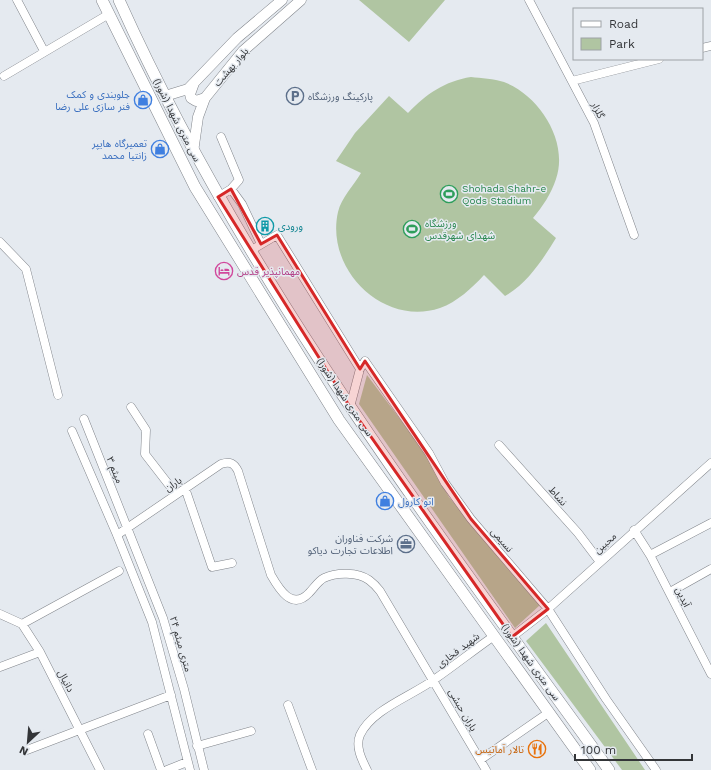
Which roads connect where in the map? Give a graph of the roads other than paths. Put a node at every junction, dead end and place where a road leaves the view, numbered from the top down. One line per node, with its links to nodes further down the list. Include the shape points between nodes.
1 (17, 0): 8 (street)
2 (102, 0): 7 (main road, سی متری شهدا (شورا))
3 (282, 0): 12 (street, بلوار بهشت, via 237,38)
4 (301, 0): 14 (street, بلوار بهشت, via 243,51)
5 (529, 0): 11 (street, گلزار)
6 (120, 4): 7 (main road); 13 (main road, سی متری شهدا (شورا))
7 (108, 14): 8 (street); 28 (main road, سی متری شهدا (شورا), via 195,187)
8 (44, 51): 10 (street)
9 (655, 60): 11 (street)
10 (4, 76)
11 (572, 81): 19 (street, گلزار, via 594,123)
12 (194, 83): 13 (street, بلوار بهشت, via 181,92); 14 (street, via 191,98 196,101)
13 (165, 96): 16 (main road, سی متری شهدا (شورا))
14 (204, 98): 16 (street, بلوار بهشت, via 198,117)
15 (221, 137): 17 (street, via 240,180)
16 (193, 152): 18 (main road, سی متری شهدا (شورا))
17 (231, 189): 18 (street); 21 (street, via 242,204)
18 (218, 197): 22 (main road, سی متری شهدا (شورا))
19 (634, 236)
20 (0, 242): 24 (street, via 26,270)
21 (261, 244): 22 (street); 23 (street, via 277,235)
22 (250, 251): 26 (main road, سی متری شهدا (شورا))
23 (360, 369): 26 (street); 45 (street, نسیمی, via 365,361 429,453 445,484)
24 (58, 395)
25 (131, 407): 34 (street, via 146,430 145,454)
26 (350, 407): 28 (main road); 51 (main road, سی متری شهدا (شورا))
27 (84, 419): 36 (street, میثم ۳)
28 (339, 420): 50 (main road, سی متری شهدا (شورا))
29 (72, 431): 38 (street)
30 (499, 445): 40 (street, نشاط, via 578,533)
31 (232, 463): 33 (street, باران, via 221,464); 55 (street, یاران حبشی, via 238,471 271,575 279,590 288,598 295,600 302,598 318,582 333,575 344,574 369,579 380,591)
32 (711, 463): 37 (street, محبین)
33 (185, 488): 34 (street, باران); 41 (street, via 212,567)
34 (176, 494): 36 (street, باران)
35 (711, 523): 39 (street)
36 (128, 528): 38 (street, باران); 47 (street, ۲۴ متری میثم)
37 (634, 530): 39 (street, آیدین); 40 (street, محبین)
38 (117, 535): 48 (street)
39 (650, 554): 44 (street, آیدین)
40 (600, 562): 45 (street, محبین)
41 (232, 563)
42 (711, 569): 44 (street)
43 (119, 571): 49 (street)
44 (670, 592): 54 (street, آیدین)
45 (548, 609): 51 (street, محبین); 76 (street, نسیمی)
46 (0, 614): 49 (street)
47 (163, 618): 48 (street); 62 (street, ۲۴ متری میثم, via 184,689)
48 (152, 622): 56 (street)
49 (22, 624): 52 (street, دانیال)
50 (494, 636): 55 (street, شهید فخاری); 58 (main road, سی متری شهدا (شورا))
51 (512, 637): 75 (main road, سی متری شهدا (شورا))
52 (40, 652): 53 (street); 59 (street, دانیال)
53 (0, 667)
54 (711, 674)
55 (434, 680): 64 (street, یاران حبشی); 72 (street, شهید فخاری, via 374,717 365,727 359,746 361,758)
56 (171, 694): 59 (street); 65 (street)
57 (288, 705): 71 (street)
58 (548, 713): 64 (street); 74 (main road, سی متری شهدا (شورا))
59 (80, 730): 63 (street); 66 (street, دانیال)
60 (251, 731): 62 (street)
61 (148, 734): 67 (street)
62 (197, 746): 70 (street, ۲۴ متری میثم)
63 (27, 750)
64 (480, 760): 73 (street, یاران حبشی)
65 (188, 762): 68 (street); 69 (street)
66 (100, 770)
67 (161, 770)
68 (167, 770)
69 (190, 770)
70 (204, 770)
71 (312, 770)
72 (368, 770)
73 (486, 770)
74 (590, 770)
75 (609, 770)
76 (656, 770)

